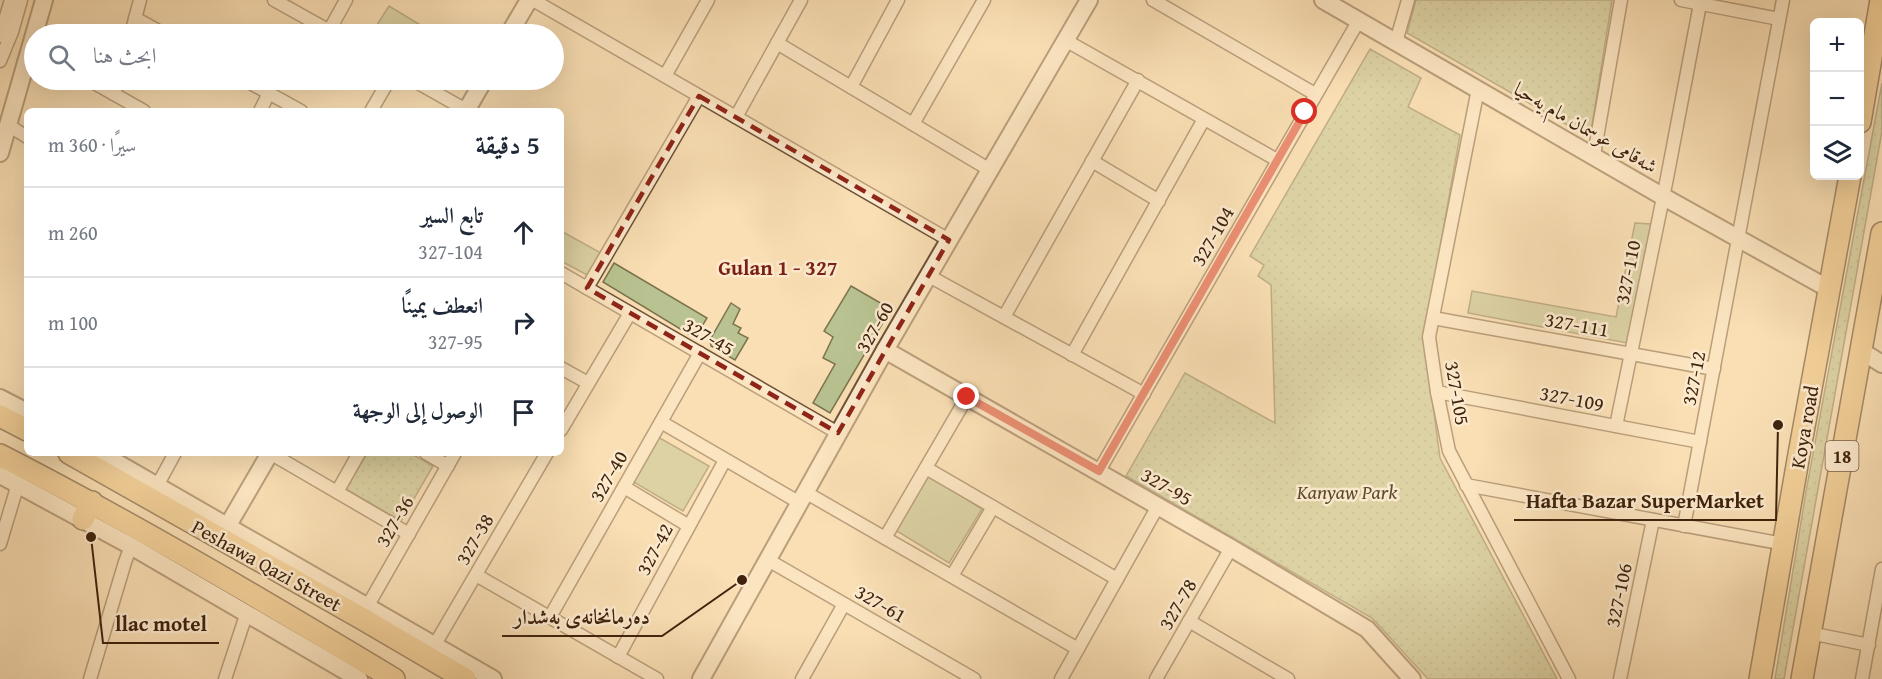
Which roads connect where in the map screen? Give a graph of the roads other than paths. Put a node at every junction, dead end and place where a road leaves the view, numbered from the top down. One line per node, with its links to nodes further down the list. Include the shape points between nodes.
1 (11, 0): 30 (street)
2 (21, 0): 34 (street)
3 (44, 0): 24 (street)
4 (140, 0): 21 (street)
5 (274, 0): 27 (street)
6 (346, 0): 28 (street)
7 (531, 0): 29 (street); 36 (street)
8 (801, 0): 33 (street)
9 (898, 0): 38 (street)
10 (983, 0): 59 (street)
11 (1089, 0): 31 (street, 327-60)
12 (1153, 0): 48 (street)
13 (1323, 0): 22 (street, شەقامی عوسمان مام یەحیا)
14 (1408, 0): 32 (street)
15 (1621, 0): 63 (street)
16 (1681, 0): 20 (street)
17 (1783, 0): 23 (street, 327-12)
18 (1881, 0): 50 (highway)
19 (707, 1): 36 (street)
20 (1700, 4): 23 (street); 68 (street, 327-110)
21 (135, 18): 25 (street); 26 (street)
22 (1359, 20): 32 (street, شەقامی عوسمان مام یەحیا); 48 (street, 327-104)
23 (1779, 20): 71 (street, 327-12)
24 (38, 24)
25 (134, 24)
26 (146, 24)
27 (316, 24)
28 (336, 24)
29 (515, 24)
30 (0, 36)
31 (1065, 40): 37 (street); 66 (street, 327-60)
32 (1396, 42): 39 (street, شەقامی عوسمان مام یەحیا)
33 (777, 43): 38 (street); 57 (street)
34 (0, 61)
35 (24, 73): 60 (street)
36 (665, 76): 49 (street)
37 (1138, 80): 58 (street); 65 (street)
38 (851, 87): 59 (street)
39 (1478, 89): 63 (street, شەقامی عوسمان مام یەحیا); 79 (street, 327-105)
40 (107, 90): 47 (street)
41 (115, 90): 47 (street)
42 (263, 90): 46 (street)
43 (383, 90): 54 (street)
44 (430, 90): 55 (street)
45 (478, 90): 56 (street)
46 (269, 93): 52 (street); 53 (street)
47 (114, 94): 51 (street)
48 (1315, 94): 64 (street, 327-104)
49 (699, 96): 57 (street); 75 (street)
50 (1864, 99)
51 (139, 108)
52 (262, 108)
53 (296, 108)
54 (373, 108)
55 (461, 108)
56 (468, 108)
57 (736, 117): 72 (street)
58 (1204, 119): 64 (street); 69 (street)
59 (913, 124): 66 (street)
60 (8, 126): 61 (street); 62 (street)
61 (24, 135)
62 (0, 153)
63 (1594, 155): 68 (street, شەقامی عوسمان مام یەحیا)
64 (1277, 160): 90 (street, 327-104)
65 (1092, 161): 69 (street); 78 (street)
66 (990, 170): 72 (street, 327-60)
67 (1849, 180): 76 (highway, Koya road / 18)
68 (1662, 196): 71 (street, شەقامی عوسمان مام یەحیا); 83 (street, 327-110)
69 (1159, 201): 84 (street)
70 (1882, 233): 81 (highway, 18)
71 (1740, 238): 76 (street, شەقامی عوسمان مام یەحیا); 86 (street, 327-12)
72 (949, 240): 74 (street, 327-60)
73 (564, 275): 75 (street, 327-45)
74 (929, 276): 78 (street); 80 (street, 327-60)
75 (587, 288): 77 (street, 327-45)
76 (1829, 289): 133 (highway, Koya road / 18)
77 (630, 313): 82 (street, 327-45); 88 (street)
78 (1004, 317): 84 (street)
79 (1433, 318): 83 (street, 327-111); 89 (street, 327-105, via 1429,338)
80 (885, 350): 91 (street, 327-95); 99 (street, 327-60)
81 (1860, 351): 85 (street); 149 (highway, 18)
82 (700, 353): 96 (street, 327-40); 99 (street, 327-45)
83 (1631, 354): 86 (street, 327-111); 98 (street, 327-110)
84 (1072, 355): 90 (street)
85 (1882, 364)
86 (1714, 369): 100 (street, 327-12)
87 (564, 370): 88 (street)
88 (588, 383): 97 (street)
89 (1437, 392): 98 (street, 327-109); 118 (street, 327-105, via 1449,451)
90 (1144, 394): 115 (street, 327-104)
91 (967, 397): 114 (street); 115 (street, 327-95)
92 (0, 398): 93 (street)
93 (24, 413)
94 (24, 414): 95 (highway)
95 (0, 416)
96 (661, 422): 110 (street); 120 (street, 327-40)
97 (564, 425)
98 (1616, 426): 100 (street, 327-109)
99 (838, 433): 122 (street, 327-60)
100 (1700, 442): 128 (street, 327-12)
101 (0, 455): 125 (highway, Peshawa Qazi Street)
102 (80, 456): 111 (highway, Peshawa Qazi Street)
103 (173, 456): 119 (street)
104 (268, 456): 129 (street)
105 (275, 456): 121 (street)
106 (357, 456): 121 (street)
107 (431, 456): 113 (street)
108 (453, 456): 113 (street, 327-36)
109 (545, 456): 139 (street, 327-38)
110 (725, 460): 122 (street); 127 (street, 327-42)
111 (98, 461): 112 (highway); 142 (highway, Peshawa Qazi Street)
112 (123, 466): 119 (street)
113 (448, 466): 130 (street, 327-36)
114 (926, 468): 124 (street); 131 (street)
115 (1099, 471): 123 (street, 327-95)
116 (0, 475): 117 (street)
117 (18, 484): 125 (street); 132 (street)
118 (1466, 484): 126 (street); 168 (street, 327-105)
119 (157, 486): 129 (street)
120 (624, 487): 127 (street); 147 (street, 327-40)
121 (337, 492): 130 (street)
122 (803, 497): 131 (street); 136 (street, 327-60)
123 (1158, 506): 135 (street, 327-95); 141 (street)
124 (993, 507): 140 (street); 141 (street)
125 (88, 511): 134 (street); 159 (highway, Peshawa Qazi Street, via 225,578)
126 (1653, 520): 128 (street); 169 (street, 327-106)
127 (689, 526): 153 (street, 327-42)
128 (1684, 526): 133 (street)
129 (227, 527): 138 (street)
130 (409, 534): 145 (street, 327-36)
131 (885, 538): 140 (street)
132 (0, 543)
133 (1784, 544): 170 (highway, Koya road / 18)
134 (131, 546): 146 (street); 156 (street)
135 (1231, 548): 148 (street, 327-78); 167 (street, 327-95, via 1367,629)
136 (768, 560): 143 (street, 327-61); 162 (street, 327-60)
137 (1882, 569): 144 (street)
138 (301, 570): 142 (highway); 145 (street)
139 (476, 575): 147 (street); 151 (street, 327-38)
140 (952, 576): 152 (street)
141 (1117, 579): 152 (street)
142 (309, 590): 154 (highway, Peshawa Qazi Street)
143 (844, 604): 155 (street); 163 (street, 327-61)
144 (1879, 604): 150 (street)
145 (367, 607): 151 (street)
146 (247, 612): 157 (street); 158 (street)
147 (550, 618): 153 (street)
148 (1189, 621): 165 (street, 327-78); 166 (street)
149 (1810, 633): 150 (street); 171 (highway, 18)
150 (1869, 645): 172 (street)
151 (434, 646): 154 (street)
152 (1078, 649): 164 (street)
153 (618, 657): 161 (street)
154 (468, 675): 160 (street)
155 (808, 677)
156 (90, 679)
157 (225, 679)
158 (359, 679)
159 (394, 679)
160 (494, 679)
161 (657, 679)
162 (701, 679)
163 (974, 679)
164 (1061, 679)
165 (1156, 679)
166 (1288, 679)
167 (1412, 679)
168 (1569, 679)
169 (1620, 679)
170 (1760, 679)
171 (1802, 679)
172 (1863, 679)

